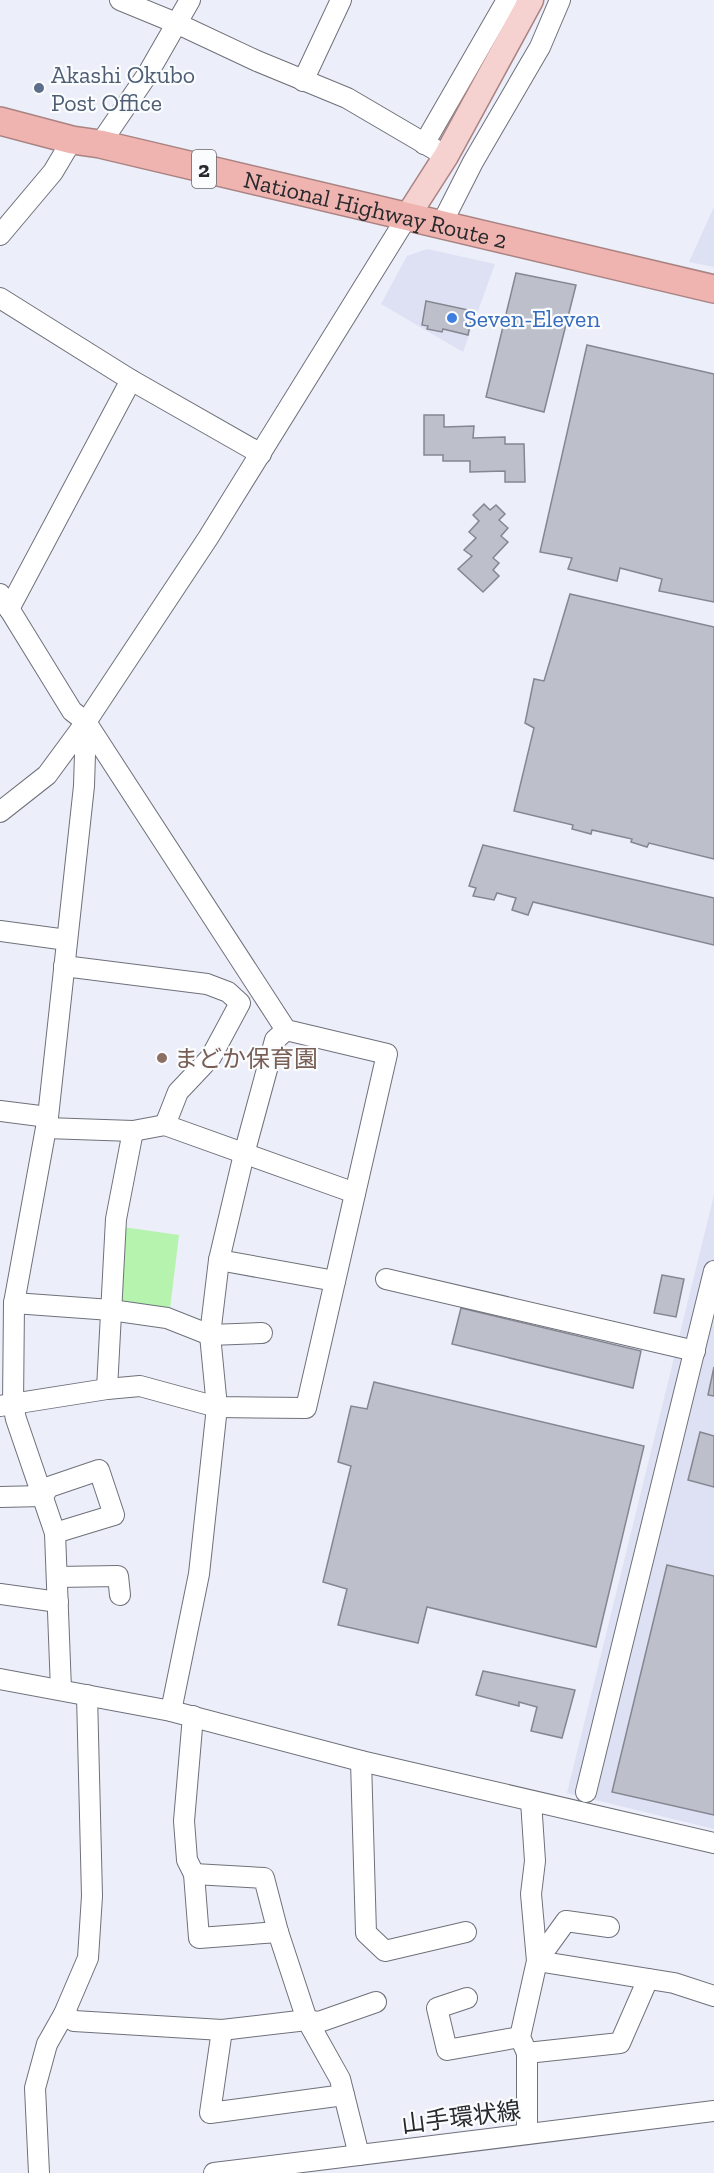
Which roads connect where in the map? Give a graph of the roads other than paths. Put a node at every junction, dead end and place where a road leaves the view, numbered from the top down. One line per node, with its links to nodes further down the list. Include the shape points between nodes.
1 (120, 0): 7 (street)
2 (190, 0): 7 (street)
3 (341, 0): 8 (street)
4 (507, 0): 12 (street)
5 (531, 0): 13 (main road)
6 (560, 0): 15 (street, via 540,47)
7 (176, 23): 8 (street); 11 (street, via 147,75)
8 (303, 81): 12 (street, via 347,98)
9 (0, 121): 10 (highway, National Highway Route 2 / 2)
10 (72, 140): 11 (highway, National Highway Route 2 / 2); 16 (street, via 53,172)
11 (99, 144): 14 (highway, National Highway Route 2 / 2)
12 (424, 144): 13 (street)
13 (446, 156): 14 (main road)
14 (407, 217): 15 (highway, National Highway Route 2 / 2); 20 (street)
15 (441, 225): 17 (highway, National Highway Route 2 / 2)
16 (0, 235)
17 (714, 289)
18 (0, 297): 19 (street)
19 (131, 380): 20 (street); 21 (street)
20 (261, 454): 22 (street)
21 (4, 602): 22 (street, via 72,711)
22 (86, 722): 23 (street, via 47,775); 25 (street, via 84,786); 27 (street)
23 (0, 812)
24 (0, 931): 25 (street)
25 (67, 940): 26 (street)
26 (64, 966): 28 (street, via 207,984); 31 (street)
27 (252, 978): 28 (street); 29 (street)
28 (228, 992): 32 (street, via 240,1003 211,1057 178,1092)
29 (286, 1030): 34 (street, via 275,1040); 35 (street, via 387,1054)
30 (0, 1111): 31 (street)
31 (47, 1122): 33 (street); 40 (street)
32 (165, 1125): 33 (street); 34 (street)
33 (133, 1131): 41 (street, via 116,1219)
34 (244, 1154): 35 (street); 36 (street)
35 (355, 1193): 39 (street)
36 (219, 1260): 39 (street); 43 (street)
37 (714, 1271): 44 (street)
38 (386, 1279): 44 (street)
39 (335, 1281): 47 (street, via 306,1408)
40 (14, 1303): 41 (street); 46 (street)
41 (111, 1310): 43 (street, via 167,1318); 45 (street)
42 (262, 1334): 43 (street)
43 (210, 1335): 47 (street)
44 (695, 1351): 61 (street)
45 (108, 1389): 46 (street); 47 (street, via 140,1386)
46 (7, 1406): 48 (street, via 16,1419)
47 (217, 1407): 58 (street, via 199,1574)
48 (43, 1496): 49 (street); 50 (street); 50 (street, via 49,1487 99,1470 114,1515)
49 (0, 1497)
50 (55, 1533): 51 (street)
51 (57, 1577): 53 (street, via 118,1576); 54 (street)
52 (0, 1594): 54 (street)
53 (120, 1595)
54 (57, 1602): 56 (street)
55 (0, 1679): 56 (street)
56 (61, 1690): 57 (street)
57 (87, 1695): 58 (street); 73 (street, via 92,1896 87,1959)
58 (171, 1711): 59 (street)
59 (193, 1716): 60 (street); 64 (street, via 184,1821 187,1860)
60 (361, 1761): 62 (street); 67 (street, via 366,1933 385,1951)
61 (586, 1792)
62 (531, 1801): 63 (street); 68 (street, via 535,1861 531,1894)
63 (714, 1843)
64 (194, 1874): 66 (street, via 264,1878); 66 (street, via 199,1938)
65 (609, 1927): 68 (street, via 566,1921)
66 (278, 1932): 74 (street)
67 (466, 1932)
68 (537, 1961): 69 (street); 76 (street)
69 (648, 1979): 70 (street); 76 (street, via 620,2043)
70 (714, 1996)
71 (467, 1998): 76 (street, via 437,2008 447,2050)
72 (376, 2002): 74 (street, via 319,2022)
73 (64, 2014): 75 (street, via 74,2020); 81 (street, via 47,2044 35,2088)
74 (307, 2020): 75 (street); 77 (street, via 340,2079)
75 (222, 2030): 77 (street, via 210,2113)
76 (524, 2045): 79 (street)
77 (344, 2095): 80 (street)
78 (714, 2111): 79 (street, 山手環状線)
79 (527, 2134): 80 (street, 山手環状線)
80 (359, 2155): 82 (street, 山手環状線)
81 (39, 2173)
82 (214, 2173)

